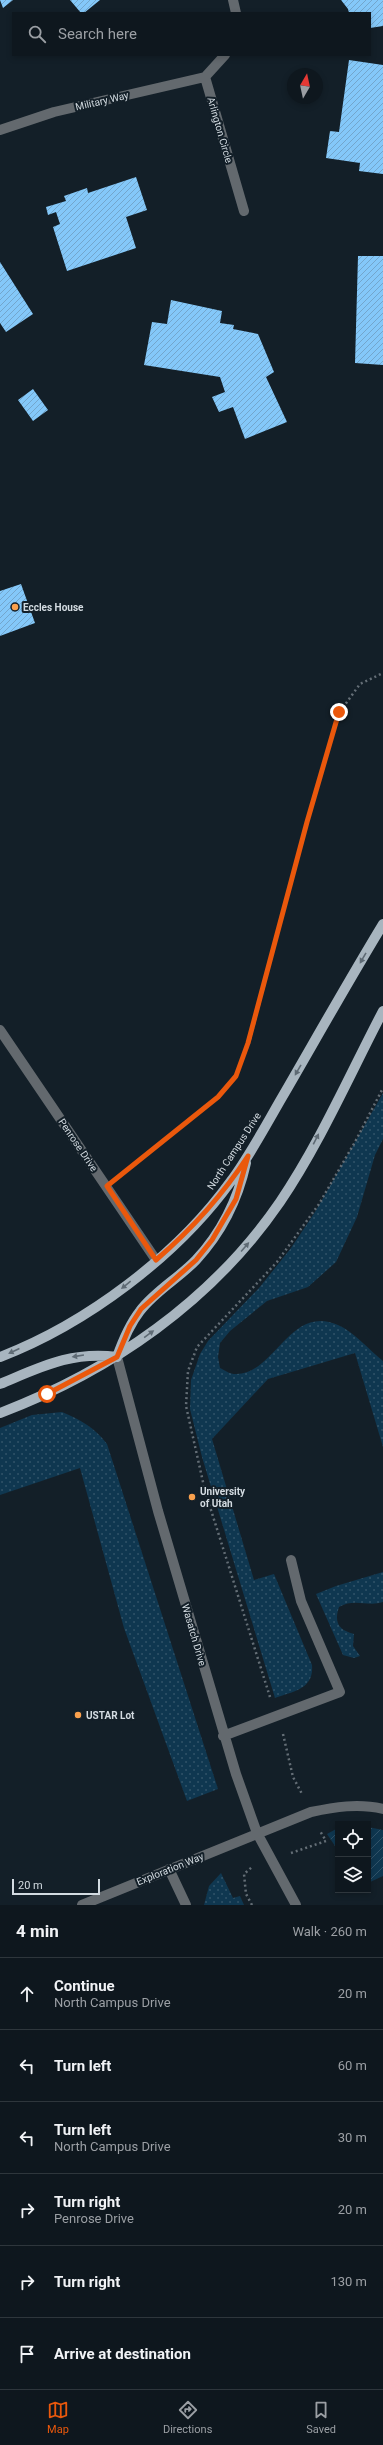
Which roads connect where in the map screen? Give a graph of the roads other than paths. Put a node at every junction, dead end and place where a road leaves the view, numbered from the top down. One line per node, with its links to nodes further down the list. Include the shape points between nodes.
1 (233, 0): 2 (street)
2 (236, 12)
3 (224, 56): 4 (street)
4 (205, 77): 5 (street, Military Way, via 54,112); 6 (street, Arlington Circle)
5 (0, 130)
6 (244, 211)
7 (383, 924): 10 (main road, North Campus Drive, one-way to 10)
8 (383, 1011): 13 (main road, one-way to 8, via 188,1303 221,1272 265,1222 307,1157)
9 (0, 1030): 11 (street, Penrose Drive)
10 (248, 1156): 11 (main road, North Campus Drive, via 213,1205 186,1234); 13 (main road, via 236,1199 212,1240 196,1260 141,1309 130,1326)
11 (156, 1260): 12 (main road, North Campus Drive, one-way to 12, via 94,1307 51,1333)
12 (0, 1357)
13 (117, 1357): 14 (main road, one-way to 14, via 70,1357); 15 (main road, via 71,1383); 17 (street, Wasatch Drive)
14 (0, 1384)
15 (0, 1413)
16 (291, 1560): 17 (street, via 306,1613 340,1692)
17 (223, 1736): 19 (street, Wasatch Drive)
18 (383, 1809): 19 (street, Exploration Way, via 373,1806 336,1807 311,1812)
19 (257, 1833): 20 (street, Exploration Way); 23 (street, Wasatch Drive)
20 (169, 1869): 21 (street, Exploration Way); 22 (street)
21 (82, 1905)
22 (186, 1905)
23 (296, 1905)

